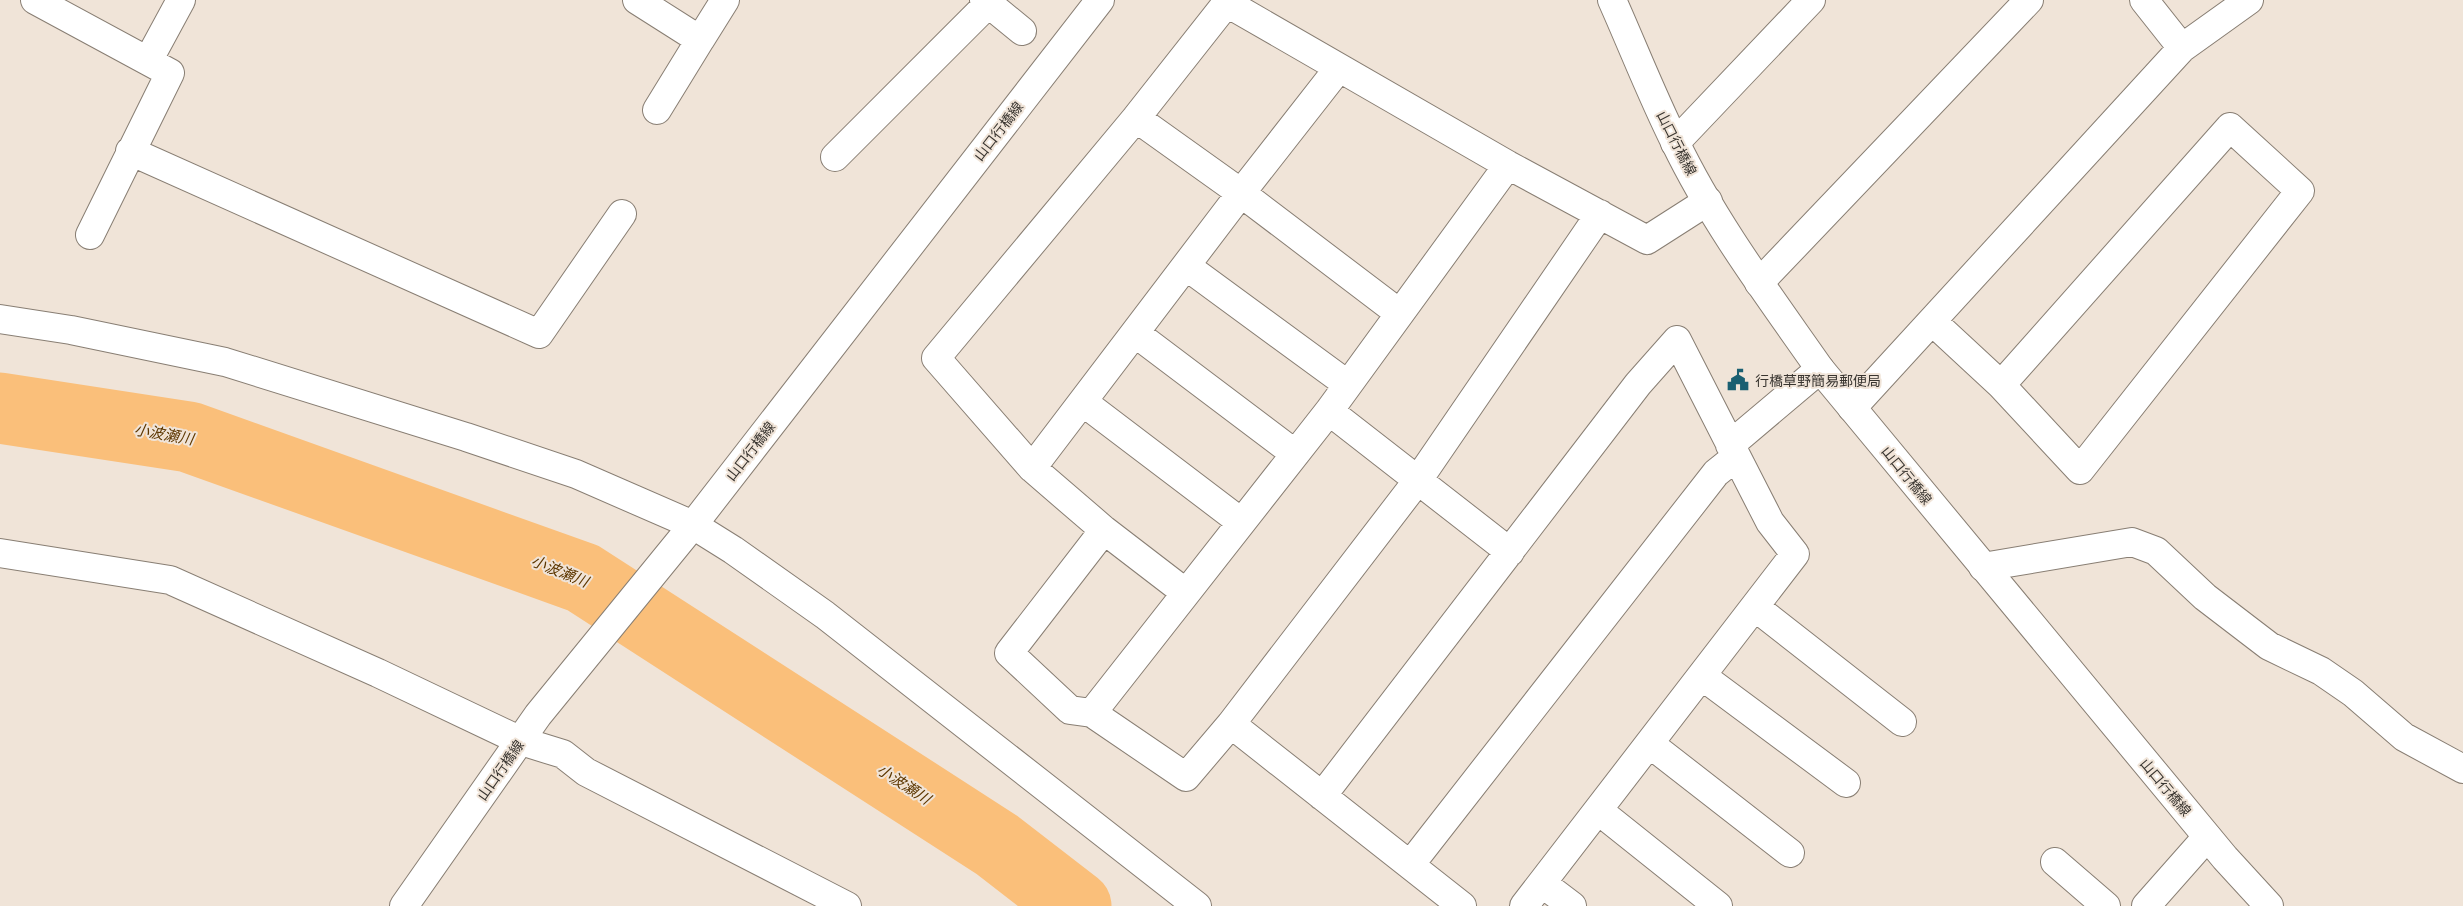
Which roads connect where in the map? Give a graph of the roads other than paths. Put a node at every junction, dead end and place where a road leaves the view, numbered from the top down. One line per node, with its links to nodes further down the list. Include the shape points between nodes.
1 (34, 0): 16 (street)
2 (181, 0): 16 (street)
3 (637, 0): 14 (street)
4 (725, 0): 14 (street)
5 (1100, 0): 46 (street, 山口行橋線)
6 (1612, 0): 20 (street, 山口行橋線)
7 (1811, 0): 20 (street)
8 (2029, 0): 30 (street)
9 (2144, 0): 15 (street)
10 (2249, 0): 15 (street)
11 (986, 2): 13 (street); 22 (street)
12 (1228, 2): 17 (street); 19 (street)
13 (1022, 31)
14 (700, 40): 18 (street)
15 (2182, 48): 33 (street)
16 (148, 61): 21 (street, via 170,73)
17 (1338, 69): 23 (street); 24 (street)
18 (657, 110)
19 (1136, 118): 24 (street); 43 (street, via 936,358)
20 (1675, 143): 25 (street, 山口行橋線)
21 (130, 151): 26 (street, via 539,334); 28 (street)
22 (835, 157)
23 (1508, 165): 27 (street); 31 (street)
24 (1241, 193): 29 (street); 31 (street)
25 (1708, 201): 27 (street, via 1648,240); 30 (street, 山口行橋線)
26 (622, 214)
27 (1600, 214): 44 (street)
28 (90, 235)
29 (1186, 266): 34 (street); 36 (street)
30 (1759, 284): 35 (street, 山口行橋線)
31 (1399, 313): 36 (street)
32 (0, 319): 46 (street, via 71,330 225,362 576,474)
33 (1933, 322): 37 (street); 39 (street)
34 (1135, 334): 38 (street); 42 (street)
35 (1820, 369): 39 (street, 山口行橋線); 41 (street)
36 (1348, 384): 40 (street)
37 (2001, 385): 37 (street, via 2230,127 2300,191 2080,470)
38 (1083, 402): 43 (street); 45 (street)
39 (1852, 408): 50 (street, 山口行橋線)
40 (1329, 411): 42 (street); 44 (street)
41 (1733, 451): 48 (street, via 1677,340 1638,384); 52 (street, via 1770,522 1795,554); 66 (street)
42 (1294, 453): 45 (street)
43 (1032, 468): 47 (street)
44 (1418, 480): 48 (street); 56 (street)
45 (1241, 522): 51 (street)
46 (693, 525): 57 (street, 山口行橋線, via 538,715); 70 (street, via 825,615)
47 (1104, 530): 51 (street); 54 (street, via 1010,653 1070,710)
48 (1510, 552): 61 (street)
49 (0, 553): 57 (street, via 170,580)
50 (1983, 567): 59 (street, via 2132,542 2156,551 2205,597 2269,646 2320,671 2353,693 2404,737); 63 (street, 山口行橋線)
51 (1186, 593): 54 (street)
52 (1755, 607): 53 (street); 55 (street)
53 (1702, 676): 58 (street); 60 (street)
54 (1092, 713): 56 (street, via 1186,777)
55 (1902, 722)
56 (1230, 724): 61 (street)
57 (521, 741): 68 (street, 山口行橋線); 69 (street, via 563,754 586,772)
58 (1650, 744): 62 (street); 64 (street)
59 (2463, 769)
60 (1846, 783)
61 (1322, 796): 66 (street)
62 (1599, 811): 67 (street); 74 (street)
63 (2207, 837): 76 (street); 77 (street, 山口行橋線)
64 (1790, 853)
65 (2056, 862): 75 (street)
66 (1410, 866): 71 (street)
67 (1543, 884): 72 (street); 73 (street)
68 (404, 906)
69 (847, 906)
70 (1197, 906)
71 (1462, 906)
72 (1524, 906)
73 (1572, 906)
74 (1718, 906)
75 (2106, 906)
76 (2146, 906)
77 (2269, 906)

